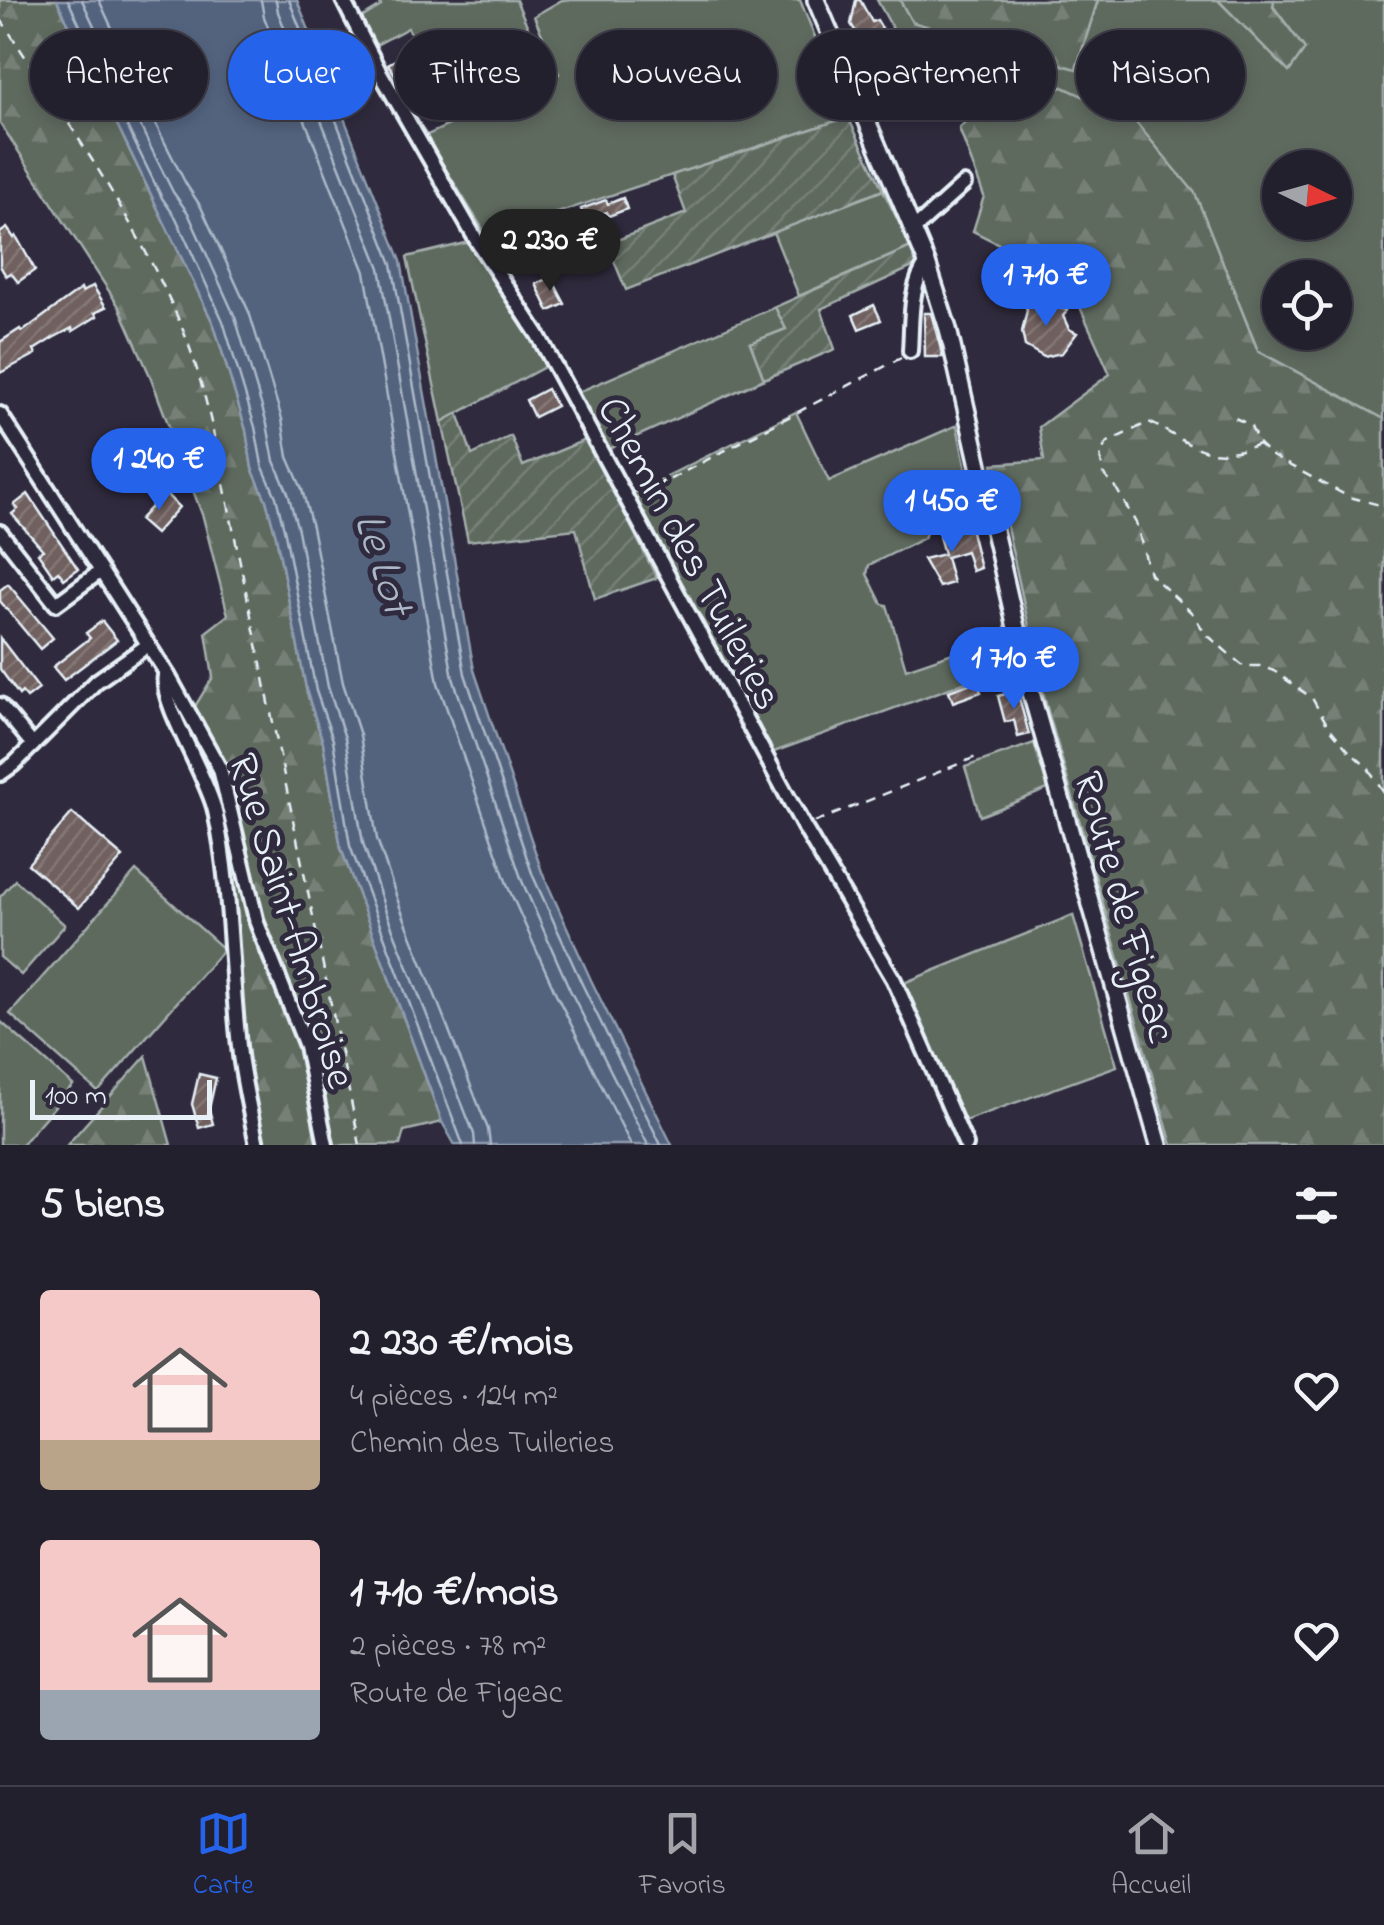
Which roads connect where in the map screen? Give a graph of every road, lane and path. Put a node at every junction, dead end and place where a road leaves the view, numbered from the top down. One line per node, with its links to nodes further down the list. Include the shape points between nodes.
1 (343, 0): 11 (street, Chemin des Tuileries)
2 (816, 0): 5 (main road, Route de Figeac)
3 (0, 18): 25 (path, via 118,201 184,334 208,410)
4 (964, 184): 5 (street)
5 (913, 230): 6 (main road, Route de Figeac)
6 (927, 263): 7 (street, via 914,297); 27 (main road, Route de Figeac, via 948,328 1030,689)
7 (910, 351): 11 (path)
8 (0, 414): 14 (street, Rue Saint-Ambroise)
9 (1235, 418): 10 (path, via 1250,425)
10 (1260, 444): 12 (path, via 1349,497); 21 (path, via 1204,453 1148,422 1108,442 1100,452 1102,474 1136,522 1150,574 1244,666 1274,671 1312,698)
11 (627, 502): 22 (street, Chemin des Tuileries)
12 (1384, 506)
13 (0, 532): 14 (street, via 56,604)
14 (101, 572): 15 (street, Rue Saint-Ambroise)
15 (148, 645): 16 (street, Rue Saint-Ambroise); 18 (street, via 96,682)
16 (166, 673): 23 (street, via 164,683 214,806); 24 (street, Rue Saint-Ambroise, via 220,769 257,923 306,1046)
17 (0, 706): 18 (street)
18 (33, 745): 20 (street)
19 (976, 757): 22 (path)
20 (0, 774)
21 (1384, 792)
22 (804, 827): 26 (street, Chemin des Tuileries, via 894,980)
23 (257, 1145)
24 (326, 1145)
25 (360, 1145)
26 (966, 1145)
27 (1159, 1145)

